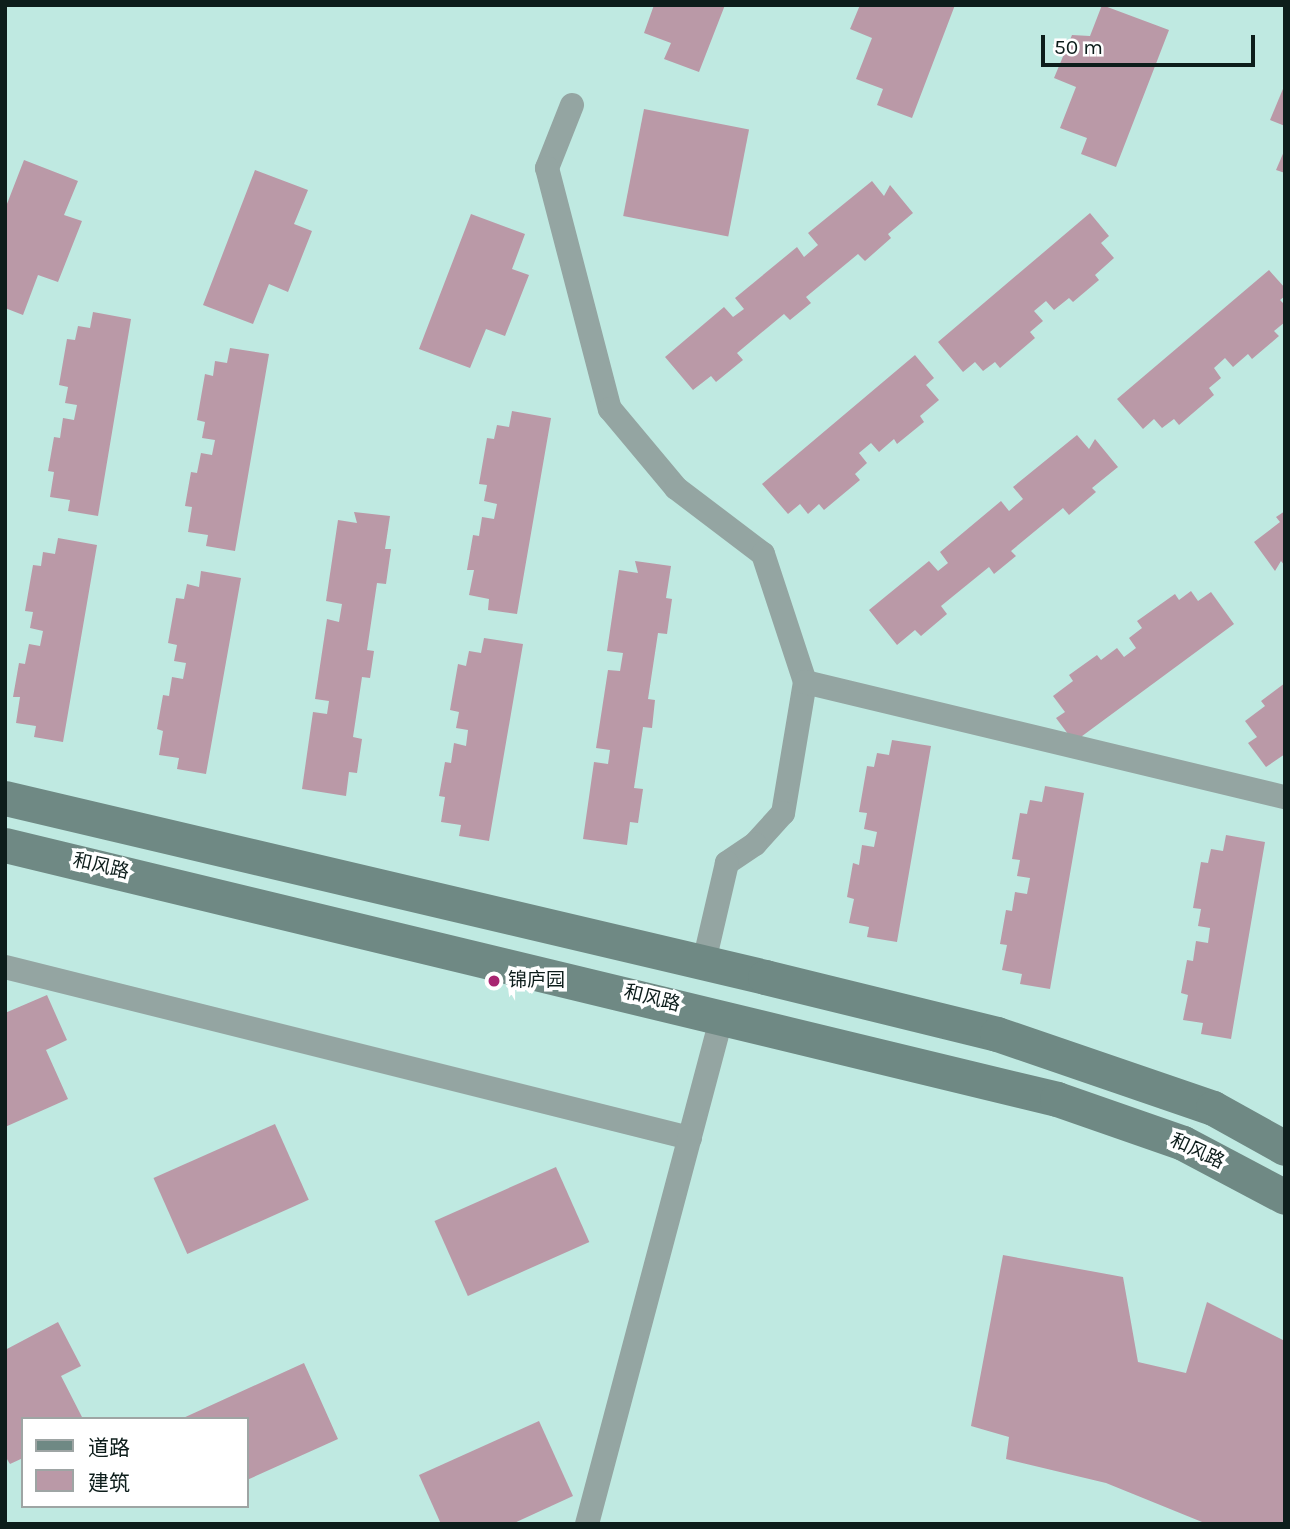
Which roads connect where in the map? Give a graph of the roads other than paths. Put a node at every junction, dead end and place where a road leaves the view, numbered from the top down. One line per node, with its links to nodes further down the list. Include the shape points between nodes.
1 (572, 106): 2 (street, via 547,168 610,409 676,488 763,554)
2 (805, 682): 3 (street); 6 (street, via 783,813 755,844 727,863)
3 (1285, 797)
4 (5, 798): 6 (street)
5 (5, 845): 8 (street, 和风路)
6 (704, 962): 10 (street, via 997,1034 1213,1108)
7 (5, 967): 9 (street)
8 (722, 1016): 9 (street); 11 (street, 和风路, via 1057,1099 1183,1143)
9 (690, 1138): 12 (street)
10 (1285, 1148)
11 (1285, 1196)
12 (587, 1524)

